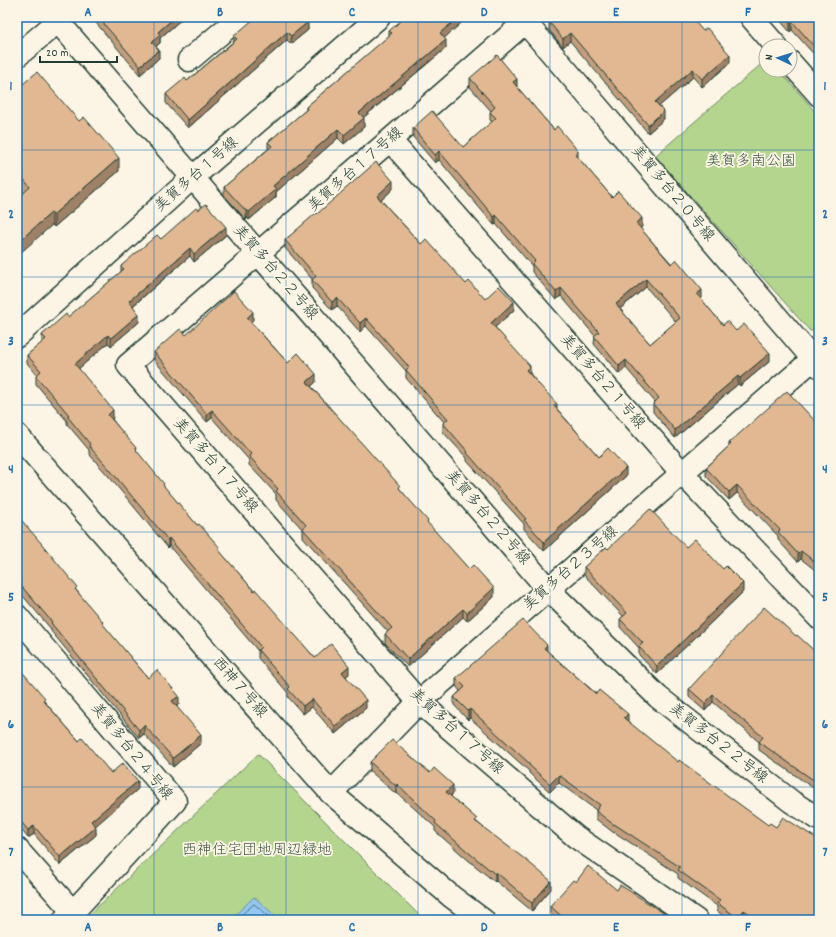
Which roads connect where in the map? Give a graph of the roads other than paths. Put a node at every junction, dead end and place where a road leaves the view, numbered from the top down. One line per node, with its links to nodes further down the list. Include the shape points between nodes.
1 (240, 17): 8 (street)
2 (379, 17): 12 (street, 美賀多台１号線)
3 (751, 17): 6 (street)
4 (58, 19): 7 (street); 12 (street, 美賀多台２２号線)
5 (528, 20): 11 (street, 美賀多台１７号線); 15 (street, 美賀多台２０号線)
6 (769, 38)
7 (17, 56)
8 (189, 60)
9 (798, 71): 10 (street)
10 (819, 95)
11 (390, 140): 13 (street, 美賀多台１７号線); 17 (street, 美賀多台２１号線)
12 (192, 178): 13 (street, 美賀多台２２号線); 14 (street, 美賀多台１号線)
13 (258, 254): 18 (street, 美賀多台２２号線); 21 (street, 美賀多台１７号線, via 128,365)
14 (17, 336)
15 (817, 360): 17 (street, 美賀多台２３号線)
16 (17, 435): 22 (street, 西神７号線)
17 (682, 473): 18 (street, 美賀多台２３号線); 20 (street, 美賀多台２１号線)
18 (548, 589): 21 (street, 美賀多台２３号線); 23 (street, 美賀多台２２号線, via 658,697 792,802)
19 (17, 616): 25 (street, 美賀多台２４号線, via 175,801)
20 (819, 618)
21 (419, 702): 22 (street, 美賀多台２３号線); 27 (street, 美賀多台１７号線, via 576,837)
22 (331, 793): 26 (street, 西神７号線, via 452,898)
23 (819, 819)
24 (17, 849): 25 (street)
25 (69, 916)
26 (482, 920)
27 (696, 920)

